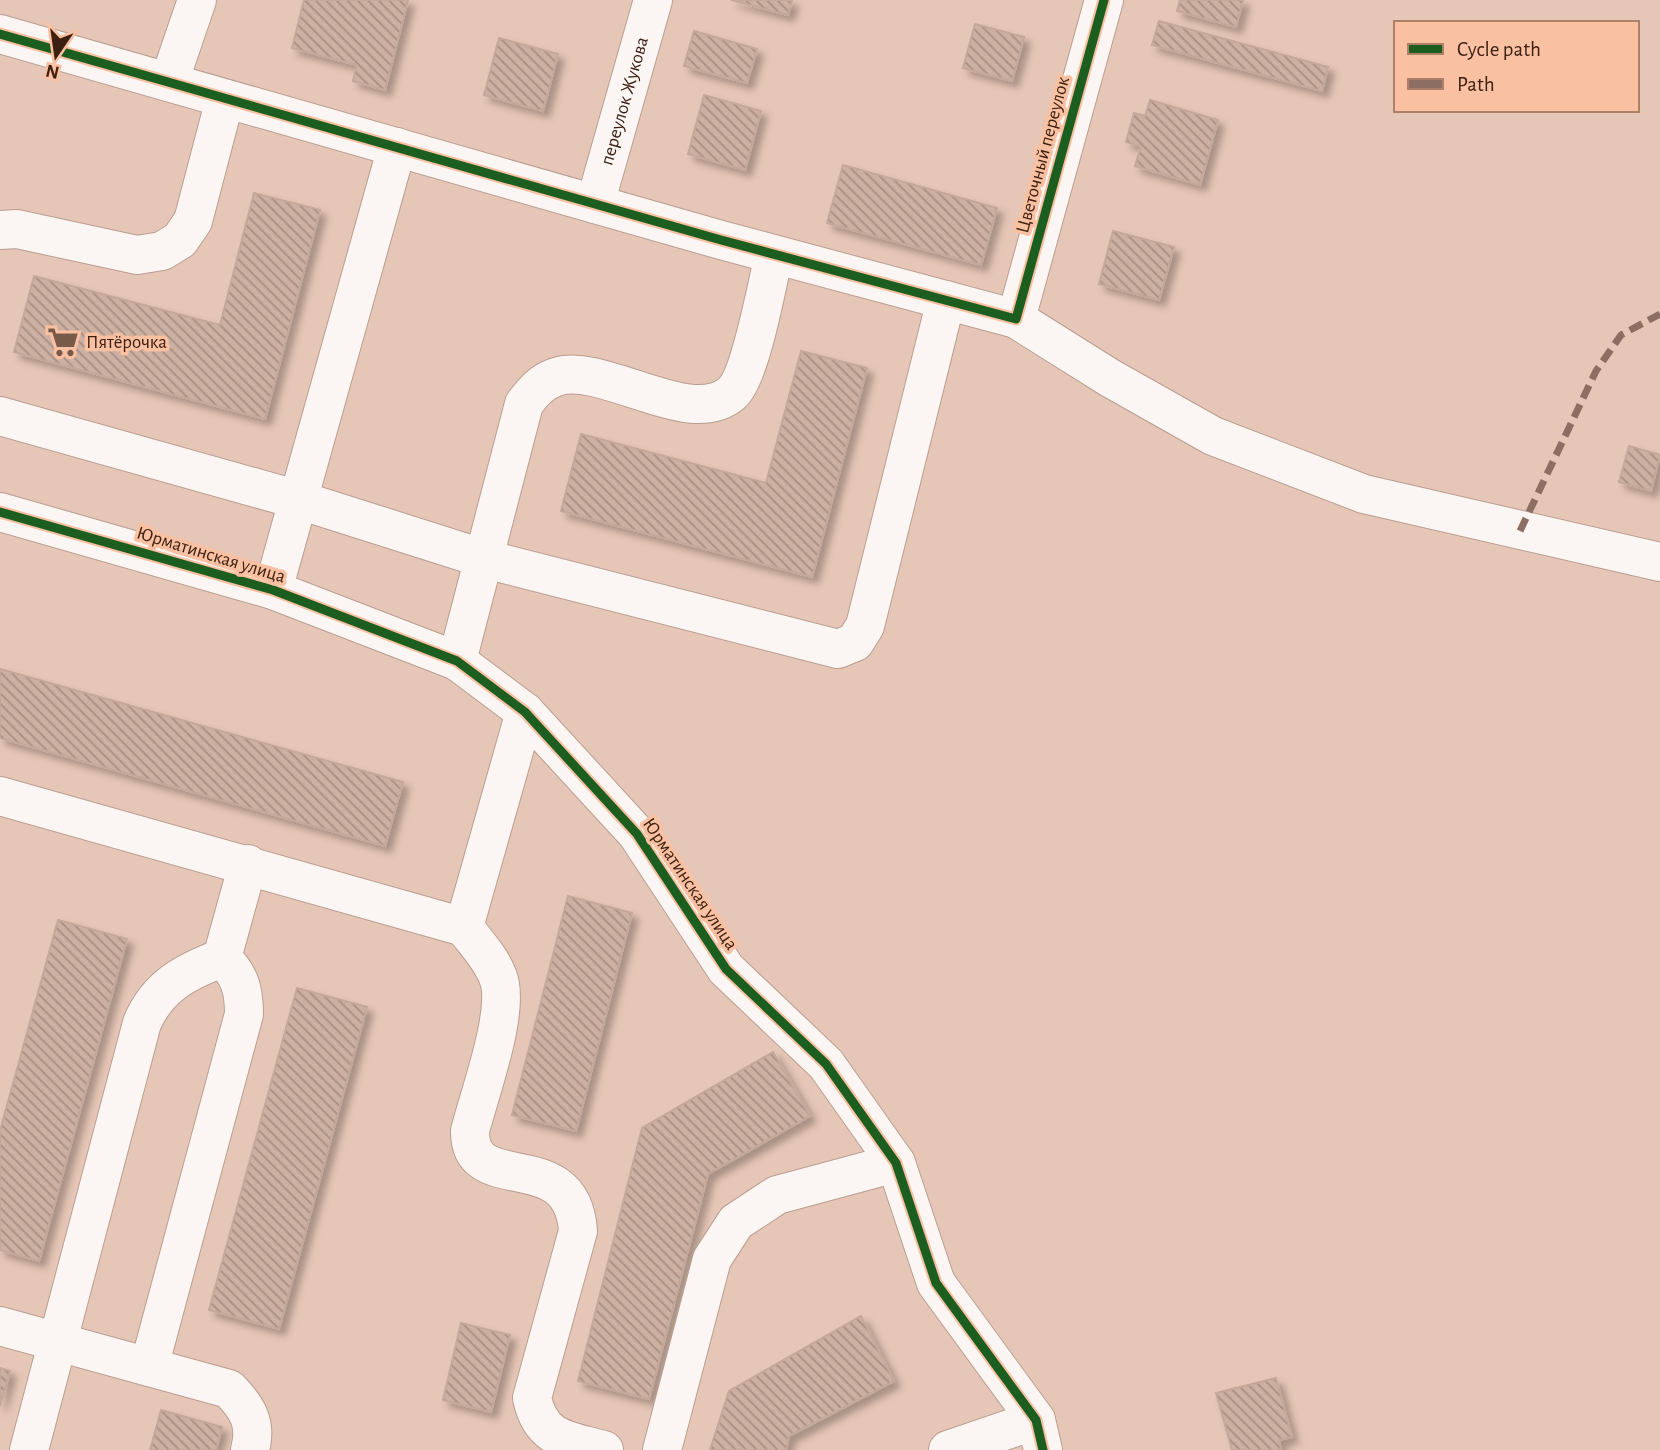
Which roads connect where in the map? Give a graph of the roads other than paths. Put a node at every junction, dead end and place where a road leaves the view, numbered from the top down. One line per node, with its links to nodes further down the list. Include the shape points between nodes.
1 (197, 0): 5 (street)
2 (653, 0): 8 (street, переулок Жукова)
3 (1104, 0): 12 (street, Цветочный переулок)
4 (0, 34): 5 (street)
5 (169, 82): 6 (street)
6 (225, 99): 7 (street); 9 (street, via 193,221 180,240 162,251 137,255 17,229)
7 (397, 147): 8 (street); 14 (street)
8 (595, 204): 10 (street)
9 (0, 230)
10 (774, 255): 11 (street); 16 (street, via 745,372 733,392 713,404 691,404 580,376 558,376 537,387 524,404)
11 (946, 300): 12 (street); 16 (street, via 865,626 855,642 838,649 819,646)
12 (1016, 319): 17 (street, via 1213,436 1364,494)
13 (0, 416): 14 (street)
14 (299, 500): 16 (street); 18 (street)
15 (0, 512): 18 (street, Юрматинская улица)
16 (485, 558): 19 (street)
17 (1660, 562)
18 (272, 590): 19 (street, Юрматинская улица)
19 (457, 661): 20 (street, Юрматинская улица)
20 (525, 712): 23 (street); 25 (street, Юрматинская улица, via 637,834 726,969 826,1064)
21 (0, 796): 22 (street)
22 (248, 864): 23 (street); 24 (street)
23 (464, 927): 32 (street, via 489,958 502,996 470,1146 489,1166 551,1180 567,1193 576,1210 578,1231 532,1398 536,1418 549,1433)
24 (222, 958): 27 (street, via 166,986 142,1023); 28 (street, via 236,972 244,994 244,1014)
25 (896, 1163): 29 (street, Юрматинская улица, via 936,1283); 33 (street, via 777,1195 736,1222 712,1259)
26 (0, 1326): 27 (street)
27 (59, 1342): 28 (street); 30 (street)
28 (149, 1367): 31 (street, via 229,1389 245,1406 254,1432)
29 (1040, 1435): 34 (street)
30 (29, 1450)
31 (250, 1450)
32 (604, 1450)
33 (663, 1450)
34 (948, 1450)

